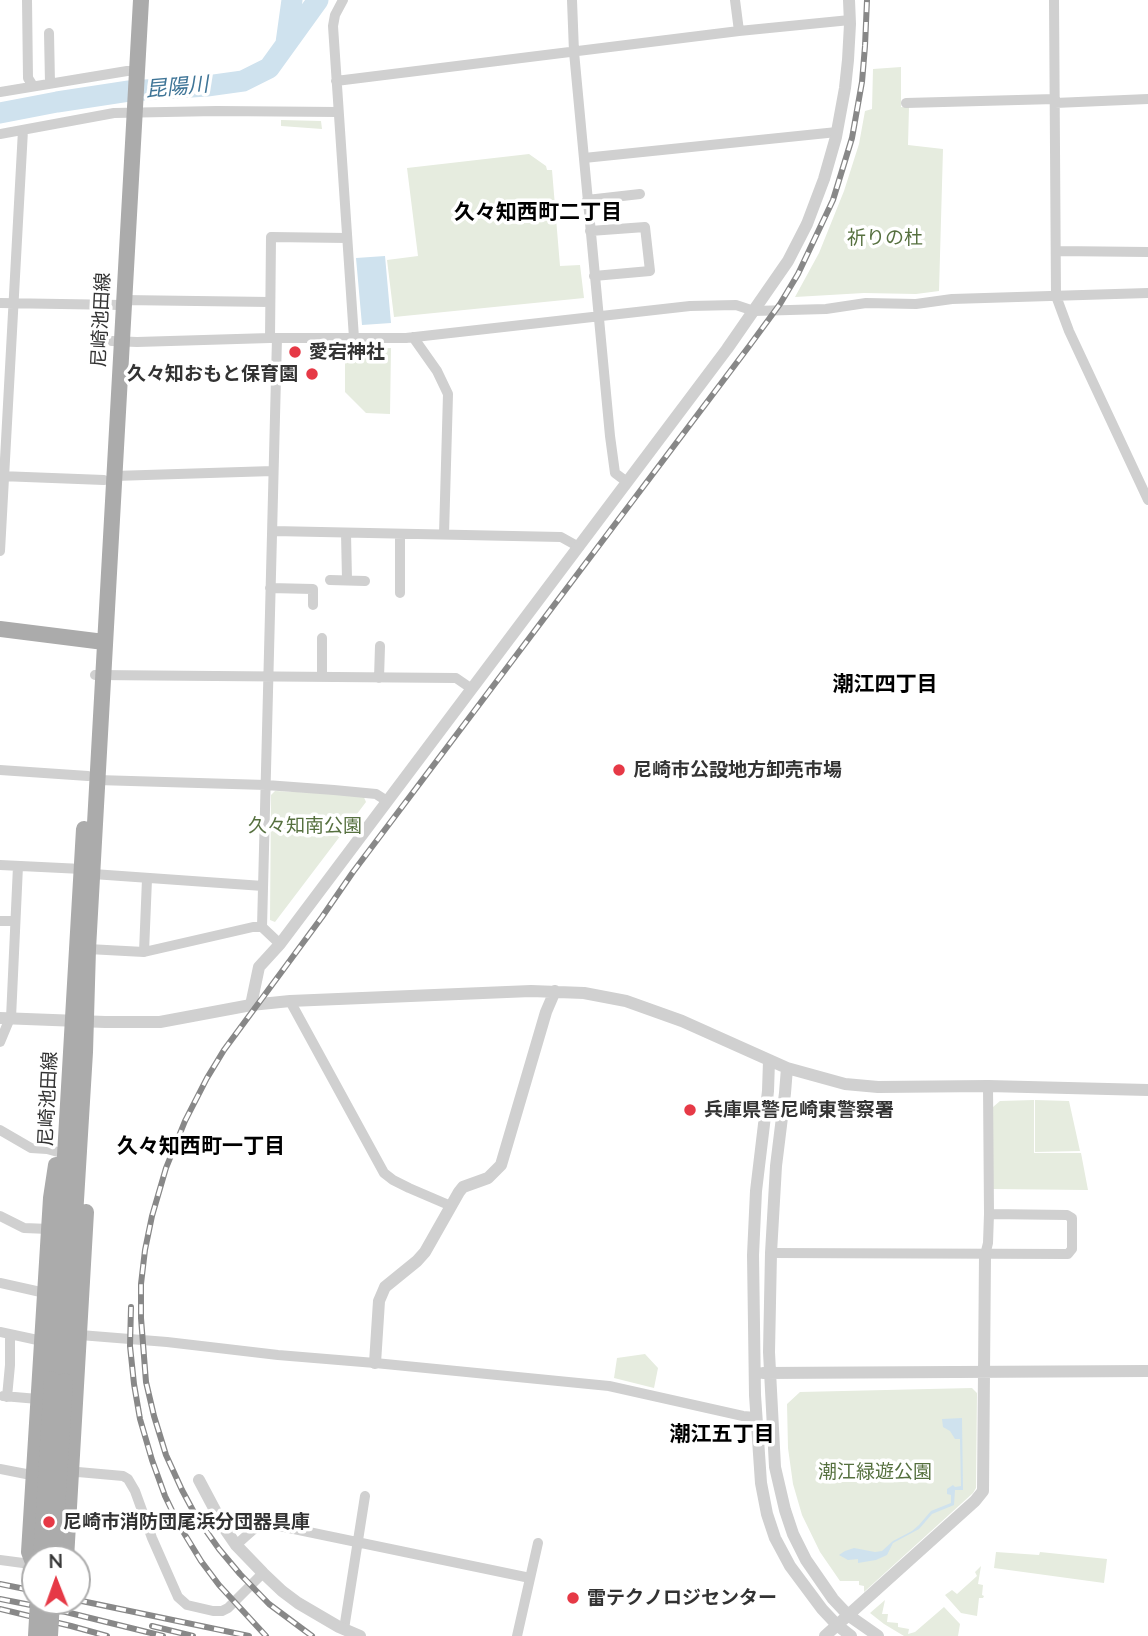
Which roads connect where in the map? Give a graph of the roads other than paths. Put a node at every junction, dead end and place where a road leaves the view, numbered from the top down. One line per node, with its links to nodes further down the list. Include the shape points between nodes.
1 (27, 0): 16 (street, via 28,78)
2 (130, 0): 13 (main road, 尼崎池田線)
3 (141, 0): 13 (main road, 尼崎池田線)
4 (343, 0): 14 (street, via 333,26)
5 (572, 0): 12 (street)
6 (736, 0): 10 (street)
7 (849, 0): 9 (street)
8 (1054, 0): 19 (street)
9 (850, 20): 10 (street); 24 (street)
10 (739, 31): 12 (street)
11 (49, 33): 15 (street)
12 (574, 52): 14 (street); 26 (street)
13 (131, 73): 15 (street); 21 (main road, 尼崎池田線)
14 (336, 80): 22 (street)
15 (50, 83): 16 (street)
16 (33, 86): 17 (street)
17 (0, 92)
18 (1148, 99): 19 (street)
19 (1055, 101): 20 (street); 31 (street)
20 (906, 103)
21 (129, 110): 22 (street); 23 (street); 39 (main road, 尼崎池田線)
22 (338, 112): 30 (street)
23 (23, 130): 25 (street); 38 (street)
24 (837, 132): 26 (street); 40 (street, via 807,223)
25 (0, 134)
26 (584, 159): 28 (street)
27 (640, 194): 28 (street)
28 (587, 200): 29 (street)
29 (590, 232): 33 (street); 33 (street, via 645,227 650,271)
30 (347, 238): 36 (street, via 271,237); 44 (street)
31 (1056, 251): 32 (street); 35 (street)
32 (1148, 252)
33 (594, 276): 41 (street)
34 (1148, 293): 35 (street)
35 (1056, 296): 40 (street); 50 (street)
36 (270, 302): 39 (street); 43 (street)
37 (0, 303): 38 (street)
38 (13, 303): 39 (street); 47 (street)
39 (120, 303): 45 (main road, 尼崎池田線)
40 (754, 311): 41 (street, via 736,305 690,306); 49 (street)
41 (599, 316): 42 (street); 49 (street, via 615,473)
42 (413, 337): 44 (street); 54 (street, via 448,394)
43 (274, 338): 44 (street); 45 (street); 46 (street)
44 (354, 338)
45 (117, 342): 48 (main road, 尼崎池田線)
46 (273, 471): 48 (street); 51 (street)
47 (2, 476): 48 (street); 56 (street)
48 (109, 478): 65 (main road, 尼崎池田線)
49 (627, 482): 55 (street)
50 (1148, 500)
51 (272, 531): 52 (street); 60 (street)
52 (346, 533): 53 (street); 58 (street)
53 (400, 534): 54 (street); 61 (street)
54 (444, 534): 55 (street, via 562,537)
55 (579, 547): 71 (street)
56 (0, 551)
57 (330, 580): 58 (street)
58 (347, 580): 59 (street)
59 (365, 581)
60 (270, 588): 62 (street, via 313,589); 68 (street)
61 (400, 593)
62 (313, 605)
63 (0, 629): 65 (main road)
64 (322, 638): 69 (street)
65 (101, 641): 67 (main road, 尼崎池田線)
66 (380, 646): 70 (street)
67 (99, 675): 68 (street); 73 (main road, 尼崎池田線)
68 (268, 677): 69 (street); 74 (street)
69 (322, 677): 70 (street)
70 (379, 678): 71 (street, via 456,678)
71 (472, 689): 75 (street)
72 (0, 770): 73 (street)
73 (92, 778): 74 (street); 78 (main road, 尼崎池田線)
74 (266, 785): 75 (street, via 376,793); 80 (street)
75 (387, 801): 84 (street)
76 (0, 865): 77 (street)
77 (18, 866): 78 (street); 82 (street)
78 (87, 871): 79 (street); 85 (main road, 尼崎池田線); 91 (main road, 尼崎池田線)
79 (147, 879): 80 (street); 86 (street)
80 (263, 887): 83 (street)
81 (0, 921): 82 (street)
82 (15, 921): 90 (street)
83 (262, 927): 84 (street); 86 (street)
84 (280, 944): 89 (street, via 259,967)
85 (88, 949): 86 (street); 91 (main road, 尼崎池田線)
86 (144, 952)
87 (555, 991): 88 (street); 93 (street, via 626,1001); 100 (street, via 501,1165 488,1178 463,1187)
88 (290, 1002): 89 (street); 100 (street, via 384,1173)
89 (251, 1005): 91 (street, via 160,1022)
90 (7, 1018): 91 (street); 92 (street)
91 (80, 1021): 98 (main road, 尼崎池田線)
92 (0, 1042)
93 (769, 1060): 94 (street); 115 (street, via 753,1255)
94 (787, 1068): 95 (street, via 845,1084 878,1087); 104 (street)
95 (988, 1086): 96 (street); 101 (street)
96 (1148, 1090)
97 (0, 1130): 99 (street, via 31,1148)
98 (74, 1133): 99 (main road); 109 (main road, via 87,1161); 116 (main road, 尼崎池田線)
99 (58, 1152): 103 (main road)
100 (451, 1206): 111 (street, via 425,1252 381,1294)
101 (989, 1214): 105 (street); 105 (street, via 1067,1215 1072,1218 1072,1249 1068,1254)
102 (0, 1216): 103 (street, via 24,1228)
103 (49, 1229): 107 (main road)
104 (771, 1253): 105 (street); 113 (street)
105 (985, 1255): 114 (street)
106 (0, 1283): 107 (street)
107 (45, 1293): 110 (main road)
108 (5, 1334): 110 (street); 117 (street, via 10,1365)
109 (80, 1335): 111 (street); 122 (main road)
110 (42, 1340): 118 (main road)
111 (375, 1363): 119 (street, via 609,1386)
112 (1148, 1371): 114 (street)
113 (770, 1373): 114 (street); 115 (street); 138 (street, via 775,1467 785,1510 806,1560)
114 (984, 1373): 138 (street, via 983,1492)
115 (755, 1374): 119 (street)
116 (59, 1380): 128 (main road, 尼崎池田線, bridge); 129 (main road, 尼崎池田線, bridge)
117 (4, 1396): 118 (street)
118 (38, 1399): 121 (main road)
119 (756, 1417): 139 (street, via 761,1483 775,1538 790,1566)
120 (0, 1469): 121 (street)
121 (34, 1473): 122 (street); 127 (main road)
122 (72, 1475): 130 (main road); 134 (street, via 128,1479 178,1597 187,1605 222,1611)
123 (199, 1479): 131 (street)
124 (365, 1496): 125 (street)
125 (358, 1542): 131 (street, via 263,1524); 135 (street); 140 (street)
126 (538, 1543): 135 (street)
127 (29, 1545)
128 (38, 1545)
129 (54, 1545)
130 (67, 1545)
131 (236, 1545): 134 (street)
132 (0, 1560): 133 (street)
133 (21, 1563)
134 (263, 1573): 140 (street, via 298,1603)
135 (530, 1578): 144 (street)
136 (37, 1615): 141 (main road, bridge)
137 (51, 1615): 142 (main road, bridge)
138 (848, 1615): 139 (street); 147 (street)
139 (837, 1625): 145 (street); 146 (street)
140 (344, 1629): 143 (street)
141 (36, 1636)
142 (50, 1636)
143 (360, 1636)
144 (517, 1636)
145 (825, 1636)
146 (851, 1636)
147 (878, 1636)

